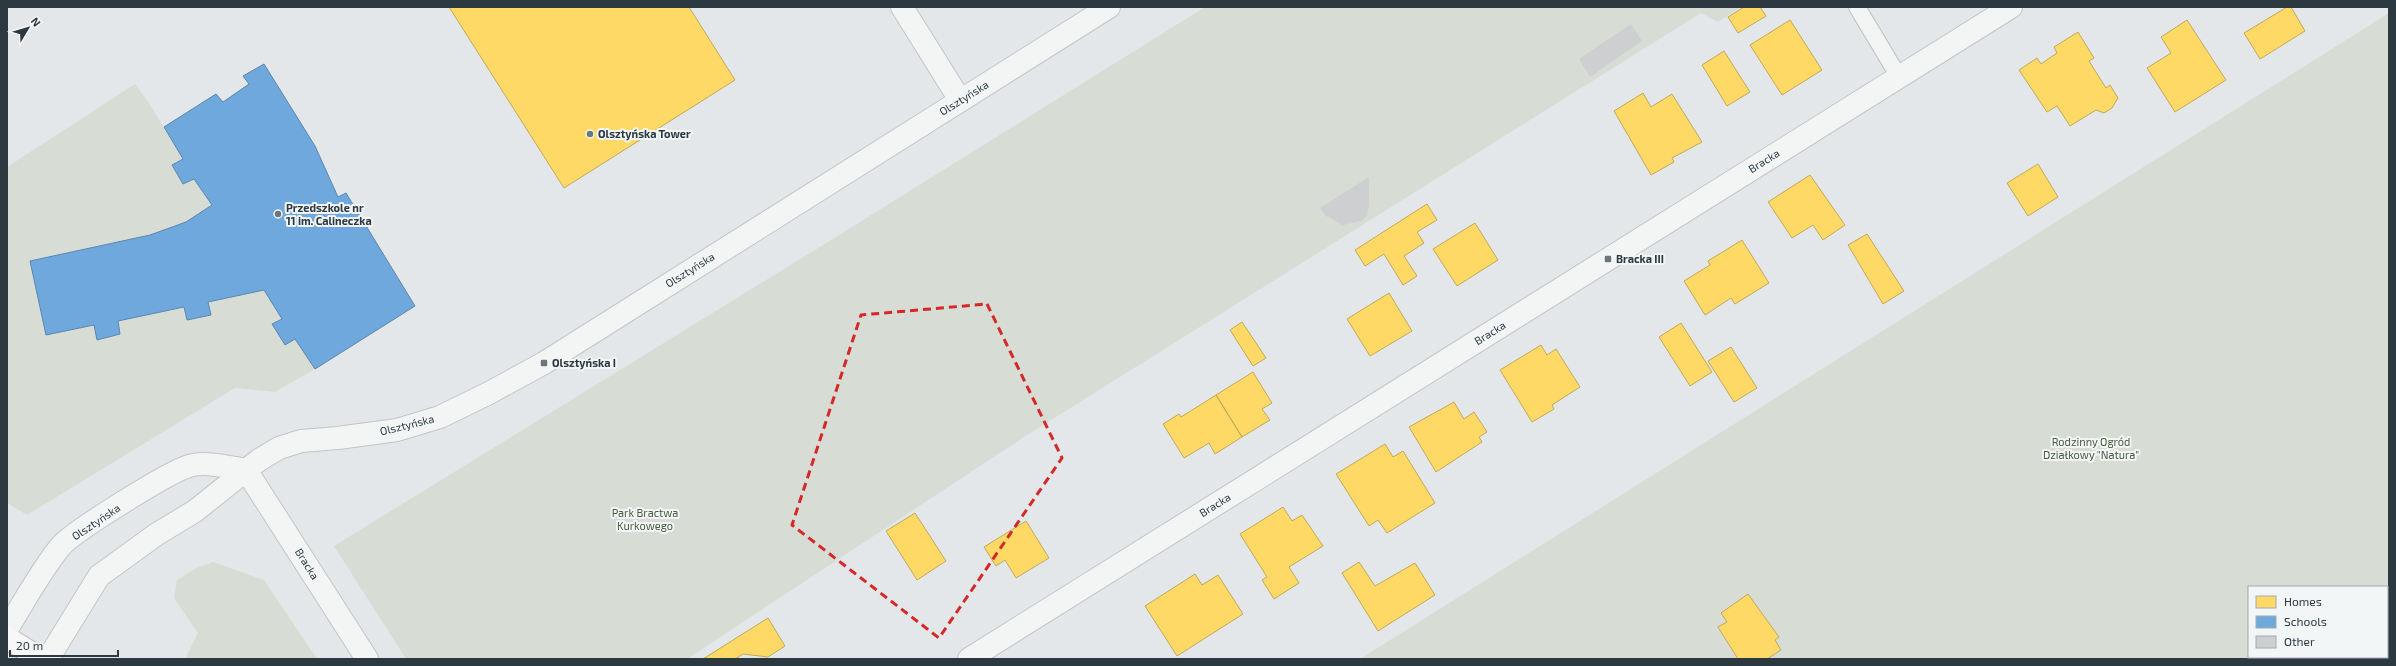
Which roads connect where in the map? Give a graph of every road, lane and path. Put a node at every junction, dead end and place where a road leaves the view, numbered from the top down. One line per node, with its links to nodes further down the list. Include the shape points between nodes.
1 (902, 7): 6 (street)
2 (1110, 7): 6 (street, Olsztyńska)
3 (1857, 7): 5 (lane)
4 (2011, 7): 5 (street, Bracka)
5 (1899, 77): 13 (street, Bracka)
6 (960, 100): 7 (street, Olsztyńska, via 544,363 490,393 440,417 397,430 301,441 279,448)
7 (246, 470): 8 (street, Olsztyńska, via 214,465 190,466 169,475 82,531 61,546); 11 (street, Olsztyńska, via 195,511 157,534 99,576); 12 (street, Bracka)
8 (7, 629)
9 (7, 638): 10 (main road)
10 (41, 659)
11 (48, 659)
12 (367, 659)
13 (969, 659)

